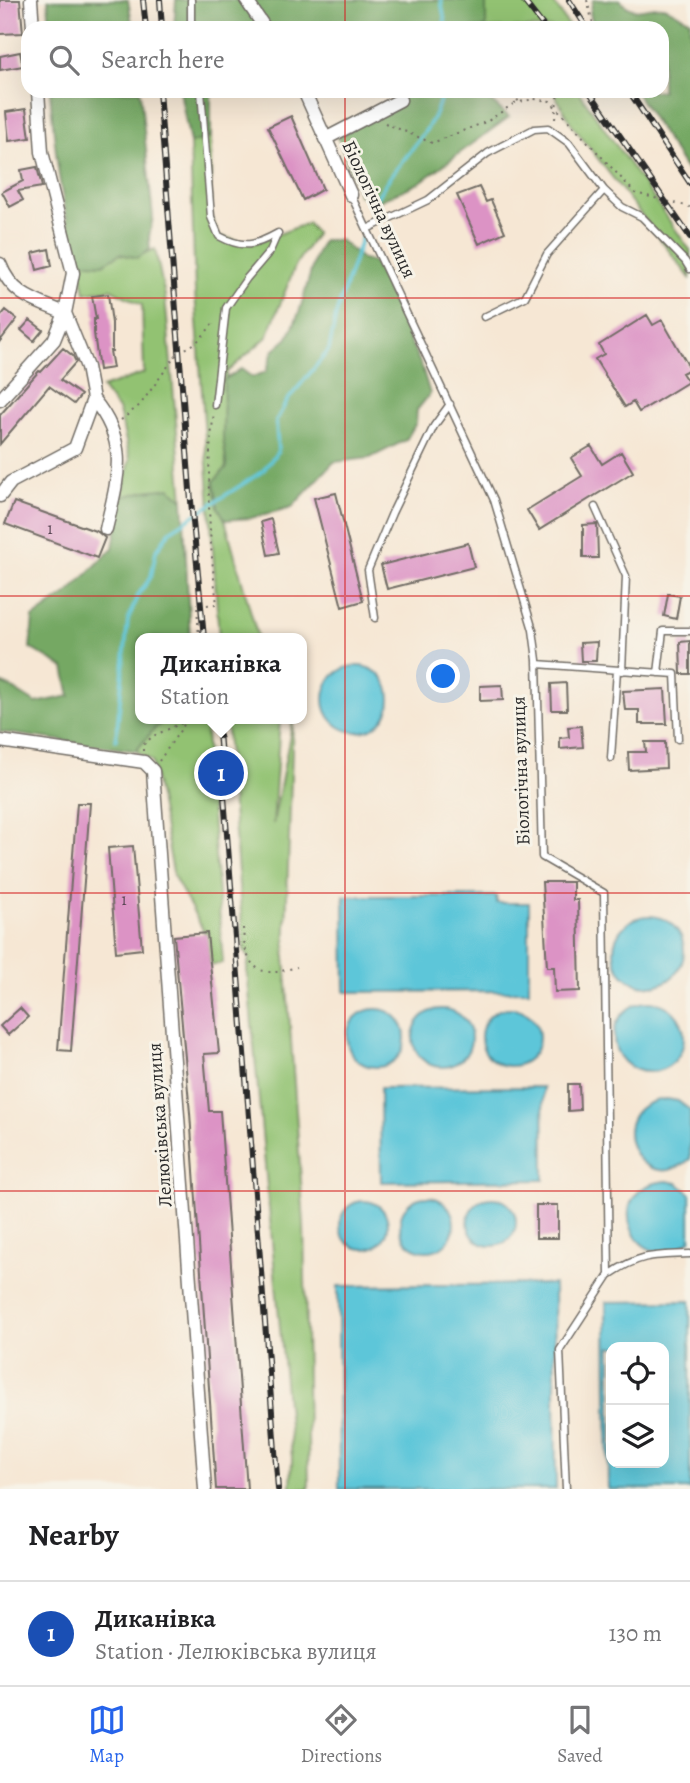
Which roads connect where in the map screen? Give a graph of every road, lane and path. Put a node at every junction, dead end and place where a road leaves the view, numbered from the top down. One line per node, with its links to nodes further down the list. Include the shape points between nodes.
1 (31, 0): 5 (street)
2 (191, 0): 6 (lane)
3 (246, 0): 7 (street)
4 (587, 0): 8 (path)
5 (32, 21)
6 (191, 21)
7 (260, 21)
8 (592, 21)
9 (38, 98): 28 (street, via 42,152 73,273)
10 (202, 98): 27 (lane, via 211,217 219,236 237,246 262,243 278,233 270,251)
11 (307, 98): 19 (street, Біологічна вулиця)
12 (521, 98): 15 (path)
13 (557, 98): 16 (path)
14 (400, 100): 17 (street)
15 (514, 103): 16 (path, via 534,99 550,102); 17 (path, via 488,121 432,143)
16 (556, 109): 18 (path, via 555,121); 22 (path, via 635,193)
17 (369, 116): 19 (street)
18 (548, 128): 20 (lane, via 569,143); 23 (lane, via 534,129 488,153 428,200)
19 (325, 139): 21 (street, Біологічна вулиця)
20 (604, 190): 25 (lane, via 642,217); 29 (lane, via 547,254 525,297)
21 (351, 195): 23 (lane, Біологічна вулиця)
22 (690, 207)
23 (367, 229): 32 (lane, Біологічна вулиця)
24 (0, 264): 26 (street)
25 (690, 269)
26 (3, 278): 28 (street, via 24,296)
27 (226, 308): 33 (lane); 34 (path, via 200,340 179,351 140,405)
28 (65, 313): 30 (street, via 87,367); 31 (street, via 54,340)
29 (484, 317)
30 (93, 399): 35 (street, via 75,448 11,482); 37 (street, via 114,432 119,475)
31 (0, 400)
32 (450, 404): 38 (lane, via 434,426 368,570); 41 (lane, Біологічна вулиця, via 494,500 533,630)
33 (215, 405): 40 (path, via 209,495 217,604 197,606)
34 (117, 423)
35 (0, 496)
36 (595, 508): 42 (lane, via 626,576)
37 (106, 529)
38 (374, 618)
39 (690, 631): 43 (lane, via 663,631)
40 (199, 633)
41 (537, 664): 42 (lane); 53 (lane, Біологічна вулиця, via 542,857 604,893)
42 (620, 670): 43 (lane); 48 (lane)
43 (657, 673): 46 (lane, via 675,674)
44 (180, 724): 49 (path, via 142,745)
45 (182, 724): 49 (path)
46 (678, 739)
47 (0, 741): 49 (street)
48 (611, 758)
49 (149, 766): 54 (street, Лелюківська вулиця)
50 (243, 928): 51 (path, via 244,950 253,965 268,972)
51 (297, 967)
52 (690, 1254): 53 (lane, via 648,1255)
53 (609, 1275): 55 (lane, via 560,1350)
54 (205, 1489)
55 (566, 1489)

